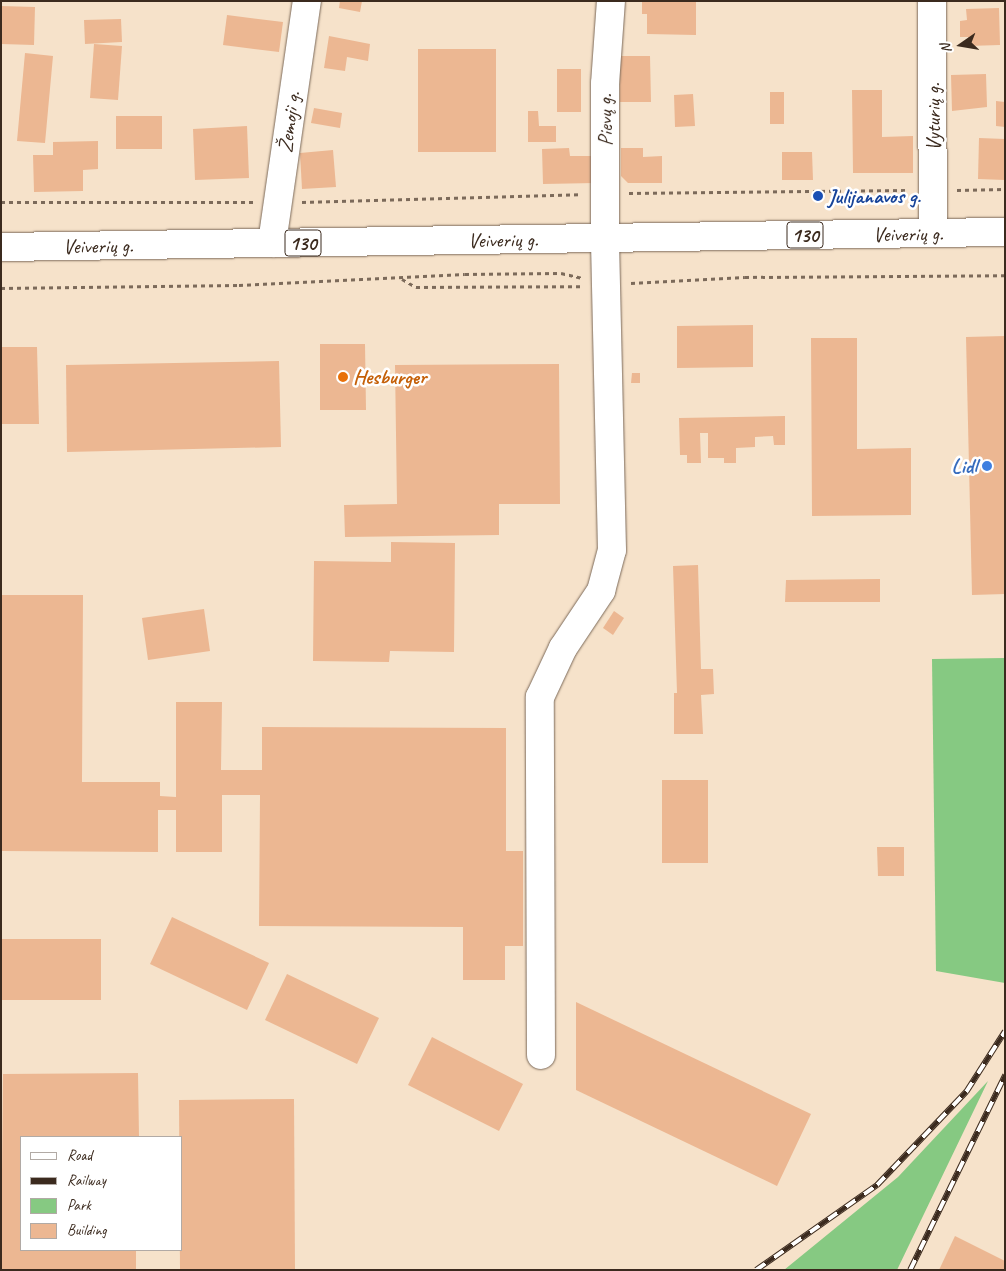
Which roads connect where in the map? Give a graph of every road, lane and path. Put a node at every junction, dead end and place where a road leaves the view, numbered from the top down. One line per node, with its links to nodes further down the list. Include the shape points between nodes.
1 (307, 1): 8 (street, Žemoji g.)
2 (611, 1): 6 (street, Pievų g., via 605,84)
3 (932, 1): 5 (street, Vyturių g.)
4 (1005, 189): 5 (path)
5 (933, 190): 6 (path); 10 (street, Vyturių g.)
6 (606, 194): 8 (path); 11 (street, Pievų g.)
7 (1, 202): 8 (path)
8 (277, 202): 12 (street, Žemoji g.)
9 (1005, 232): 10 (street, Veiverių g. / 130)
10 (934, 233): 11 (street, Veiverių g. / 130)
11 (605, 238): 12 (street, Veiverių g. / 130); 16 (street, Pievų g.)
12 (272, 243): 13 (street, Veiverių g. / 130)
13 (1, 248)
14 (1005, 275): 16 (path, via 745,277)
15 (401, 278): 16 (path, via 561,273); 16 (path, via 416,288); 17 (path, via 239,285)
16 (606, 284): 18 (street, Pievų g., via 612,550 601,591 563,648 540,697)
17 (1, 288)
18 (541, 1055)

